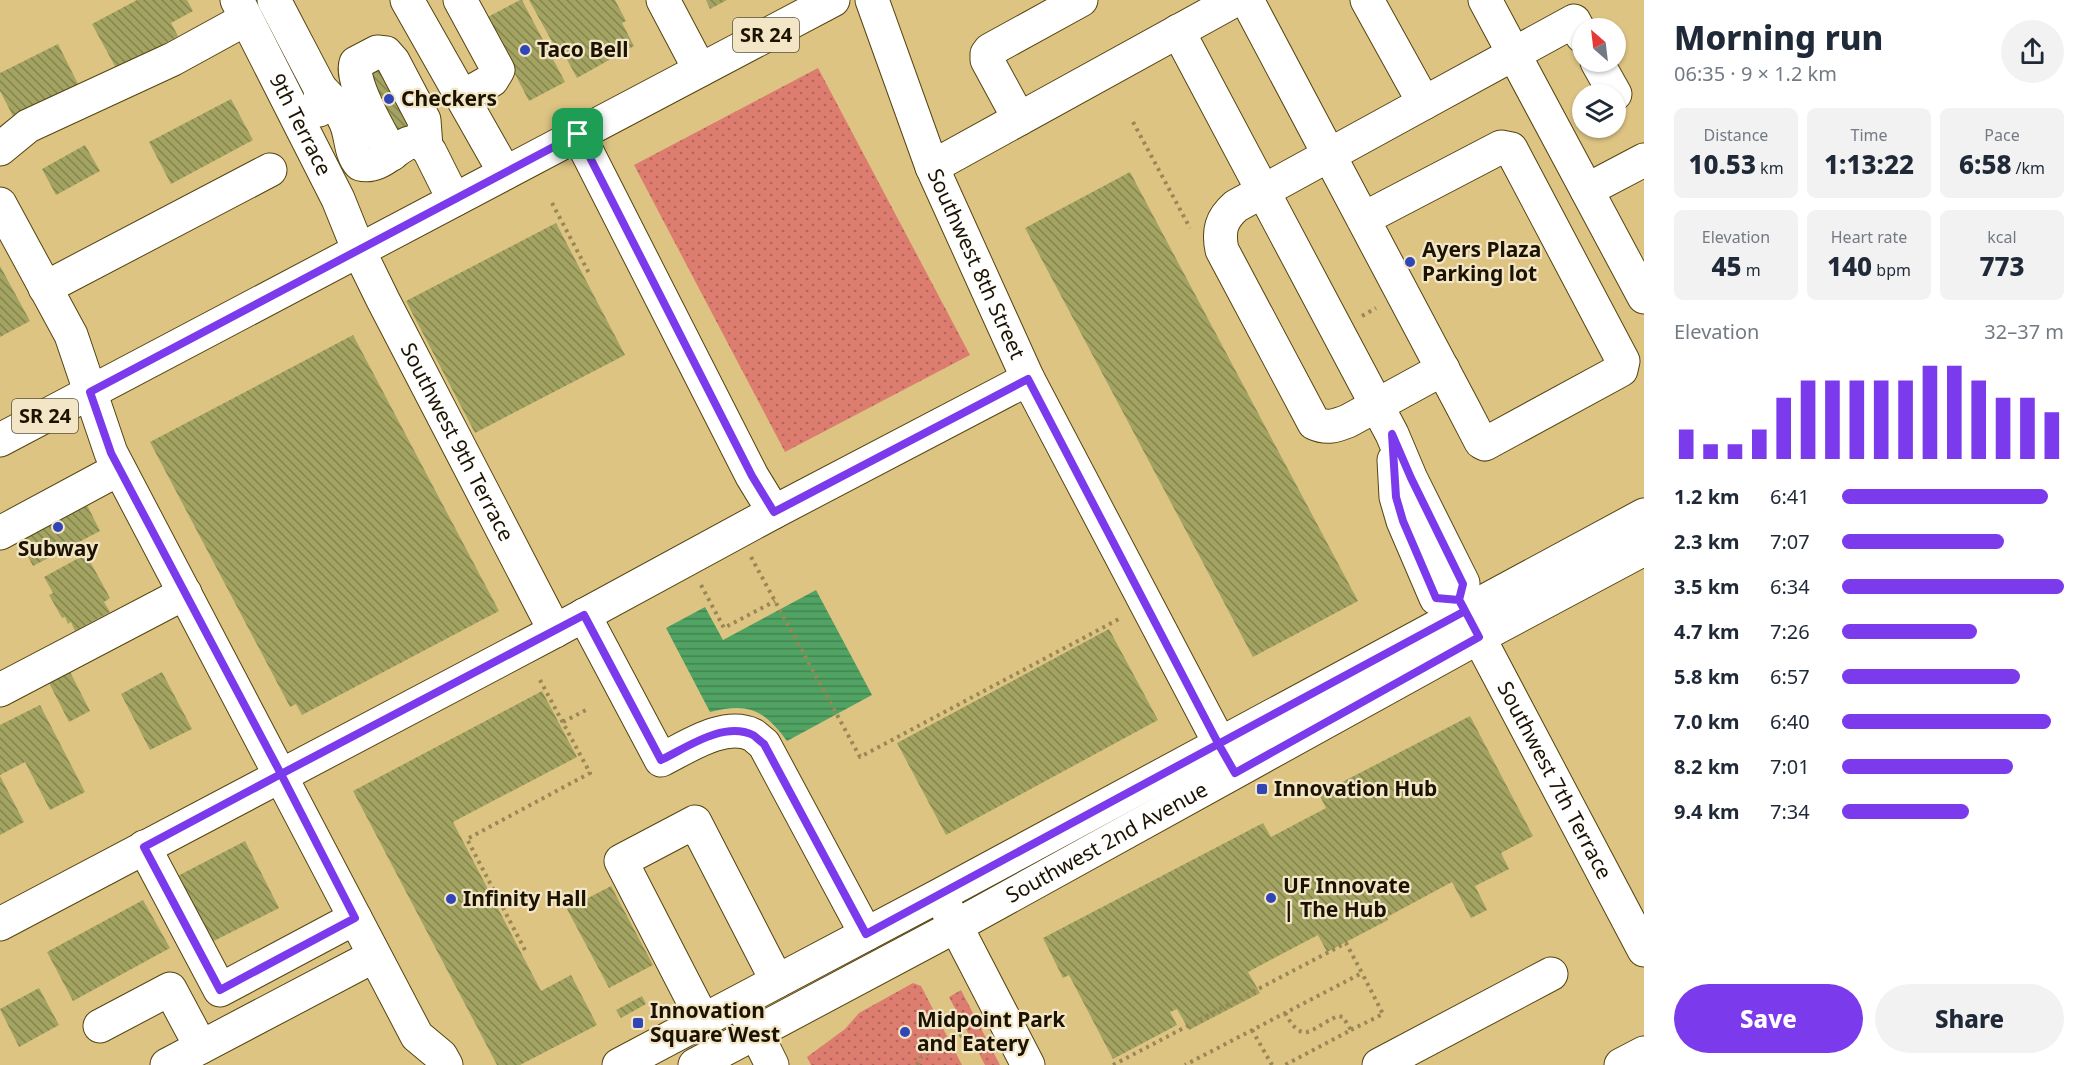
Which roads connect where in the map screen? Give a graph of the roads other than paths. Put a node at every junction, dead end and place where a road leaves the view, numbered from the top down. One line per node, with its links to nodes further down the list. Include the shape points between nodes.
1 (274, 0): 17 (street)
2 (407, 0): 18 (street)
3 (460, 0): 18 (street, via 498,70 492,80)
4 (663, 0): 16 (street)
5 (833, 0): 16 (street, SR 24)
6 (872, 0): 28 (street, Southwest 8th Street)
7 (1081, 0): 20 (street, via 987,54)
8 (1235, 0): 14 (street)
9 (1247, 0): 26 (street)
10 (1367, 0): 19 (street)
11 (1485, 0): 15 (street)
12 (241, 9): 22 (street, 9th Terrace); 24 (street, via 173,59 28,126)
13 (1572, 20): 15 (street)
14 (1178, 31): 20 (street); 31 (street)
15 (1514, 54): 19 (street); 32 (street)
16 (700, 70): 21 (street, SR 24)
17 (320, 88): 22 (street, via 319,111); 25 (street, via 346,123 355,159 360,164 383,162)
18 (462, 97): 30 (street)
19 (1424, 103): 26 (street)
20 (1019, 119): 28 (street)
21 (578, 134): 30 (street, SR 24); 46 (street)
22 (308, 139): 36 (street, 9th Terrace)
23 (426, 147): 25 (street, via 407,144); 25 (street, via 424,120 407,87 393,61 386,53 377,52 356,63 355,76); 33 (street)
24 (0, 149)
25 (392, 153)
26 (1329, 153): 31 (street); 35 (street)
27 (1644, 160): 32 (street)
28 (932, 167): 41 (street, Southwest 8th Street)
29 (270, 170): 38 (street)
30 (505, 173): 33 (street, SR 24)
31 (1262, 190): 43 (street); 43 (street, via 1226,215 1219,236 1222,250 1303,404 1314,423 1323,427 1334,426)
32 (1587, 190): 37 (street)
33 (454, 200): 36 (street, SR 24)
34 (0, 204): 38 (street)
35 (1363, 219): 40 (street); 40 (street, via 1501,147 1510,149 1623,361 1621,370 1485,444)
36 (359, 251): 42 (street, SR 24); 53 (street, Southwest 9th Terrace)
37 (1633, 251): 39 (street)
38 (45, 288): 42 (street, via 71,335)
39 (1644, 297)
40 (1443, 369): 43 (street)
41 (1028, 379): 46 (street); 55 (street, Southwest 8th Street)
42 (90, 392): 44 (street, SR 24); 45 (street)
43 (1376, 406): 52 (street, via 1392,434 1396,497 1403,521 1436,598)
44 (0, 440)
45 (119, 469): 48 (street); 50 (street)
46 (774, 512): 51 (street)
47 (1644, 515): 52 (street, Southwest 2nd Avenue)
48 (0, 533)
49 (1644, 549): 52 (street, Southwest 2nd Avenue)
50 (185, 593): 54 (street); 57 (street)
51 (584, 615): 53 (street); 63 (street, via 661,760 722,733 753,735 764,744)
52 (1468, 616): 55 (street, Southwest 2nd Avenue); 56 (street, Southwest 2nd Avenue); 64 (street, Southwest 7th Terrace)
53 (555, 631): 57 (street)
54 (0, 690)
55 (1219, 745): 56 (street, Southwest 8th Street); 59 (street, Southwest 2nd Avenue)
56 (1235, 773): 62 (street, Southwest 2nd Avenue)
57 (281, 774): 58 (street); 60 (street)
58 (144, 847): 60 (street, via 220,990); 61 (street)
59 (940, 895): 62 (street); 63 (street, Southwest 2nd Avenue)
60 (355, 918): 65 (street)
61 (0, 924)
62 (956, 926): 71 (street, Southwest 2nd Avenue); 80 (street)
63 (866, 934): 67 (street, Southwest 2nd Avenue)
64 (1644, 950)
65 (374, 956): 72 (street); 73 (street)
66 (1551, 974): 81 (street)
67 (777, 981): 68 (street, Southwest 2nd Avenue); 69 (street, via 695,822 621,861)
68 (739, 1001): 69 (street, Southwest 2nd Avenue); 71 (street)
69 (703, 1020): 77 (street, Southwest 2nd Avenue)
70 (100, 1026): 72 (street, via 170,989)
71 (756, 1033): 78 (street, Southwest 2nd Avenue); 79 (street)
72 (201, 1047): 75 (street)
73 (418, 1051): 76 (street, via 441,1056)
74 (1644, 1053): 82 (street)
75 (167, 1065)
76 (446, 1065)
77 (619, 1065)
78 (695, 1065)
79 (772, 1065)
80 (1028, 1065)
81 (1379, 1065)
82 (1621, 1065)

